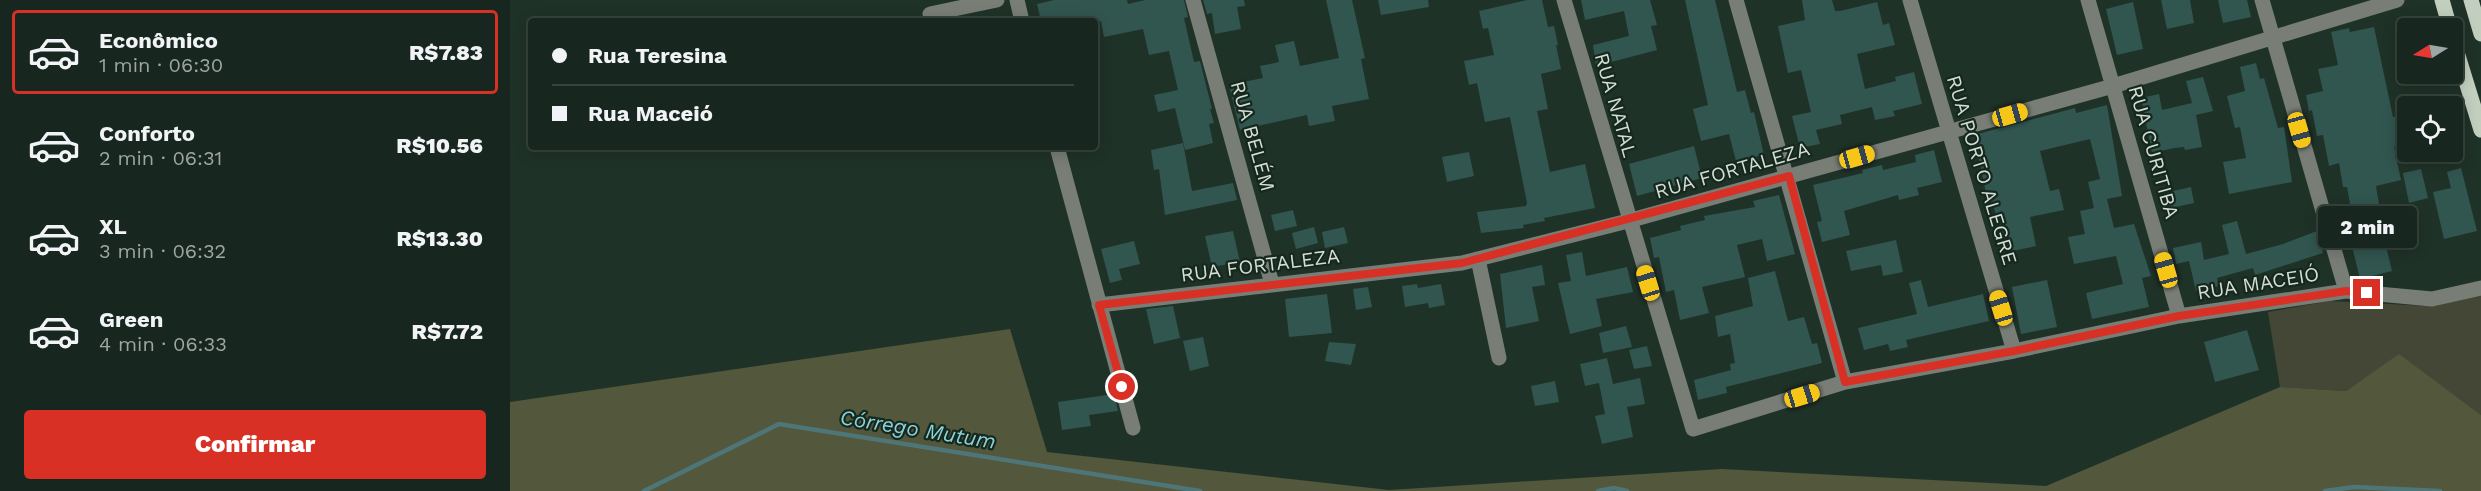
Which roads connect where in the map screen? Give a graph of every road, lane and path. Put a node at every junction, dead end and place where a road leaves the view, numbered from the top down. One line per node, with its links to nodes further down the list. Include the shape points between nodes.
1 (997, 0): 12 (street)
2 (1017, 0): 13 (street)
3 (1193, 0): 25 (street, RUA BELÉM)
4 (1564, 0): 23 (street, RUA NATAL)
5 (1736, 0): 22 (street)
6 (1910, 0): 20 (street, RUA PORTO ALEGRE)
7 (2088, 0): 18 (street, RUA CURITIBA)
8 (2262, 0): 16 (street)
9 (2397, 0): 16 (street, RUA FORTALEZA)
10 (2442, 0): 14 (main road)
11 (2471, 0): 15 (main road)
12 (929, 12)
13 (1021, 18)
14 (2447, 18)
15 (2481, 34)
16 (2273, 38): 18 (street, RUA FORTALEZA); 27 (street)
17 (2463, 72): 19 (main road)
18 (2113, 86): 20 (street, RUA FORTALEZA); 29 (street, RUA CURITIBA)
19 (2481, 130)
20 (1948, 132): 22 (street, RUA FORTALEZA); 30 (street, RUA PORTO ALEGRE)
21 (1058, 150): 28 (street)
22 (1789, 176): 23 (street, RUA FORTALEZA); 32 (street)
23 (1628, 221): 24 (street, RUA FORTALEZA); 34 (street, RUA NATAL)
24 (1478, 259): 25 (street, RUA FORTALEZA); 31 (street)
25 (1272, 284): 28 (street, RUA FORTALEZA)
26 (2481, 288): 27 (street, RUA MACEIÓ, via 2432,299)
27 (2346, 291): 29 (street, RUA MACEIÓ)
28 (1099, 305): 33 (street)
29 (2179, 316): 30 (street, RUA MACEIÓ)
30 (2014, 351): 32 (street, RUA MACEIÓ)
31 (1499, 358)
32 (1845, 382): 34 (street, RUA MACEIÓ)
33 (1133, 428)
34 (1693, 429)

